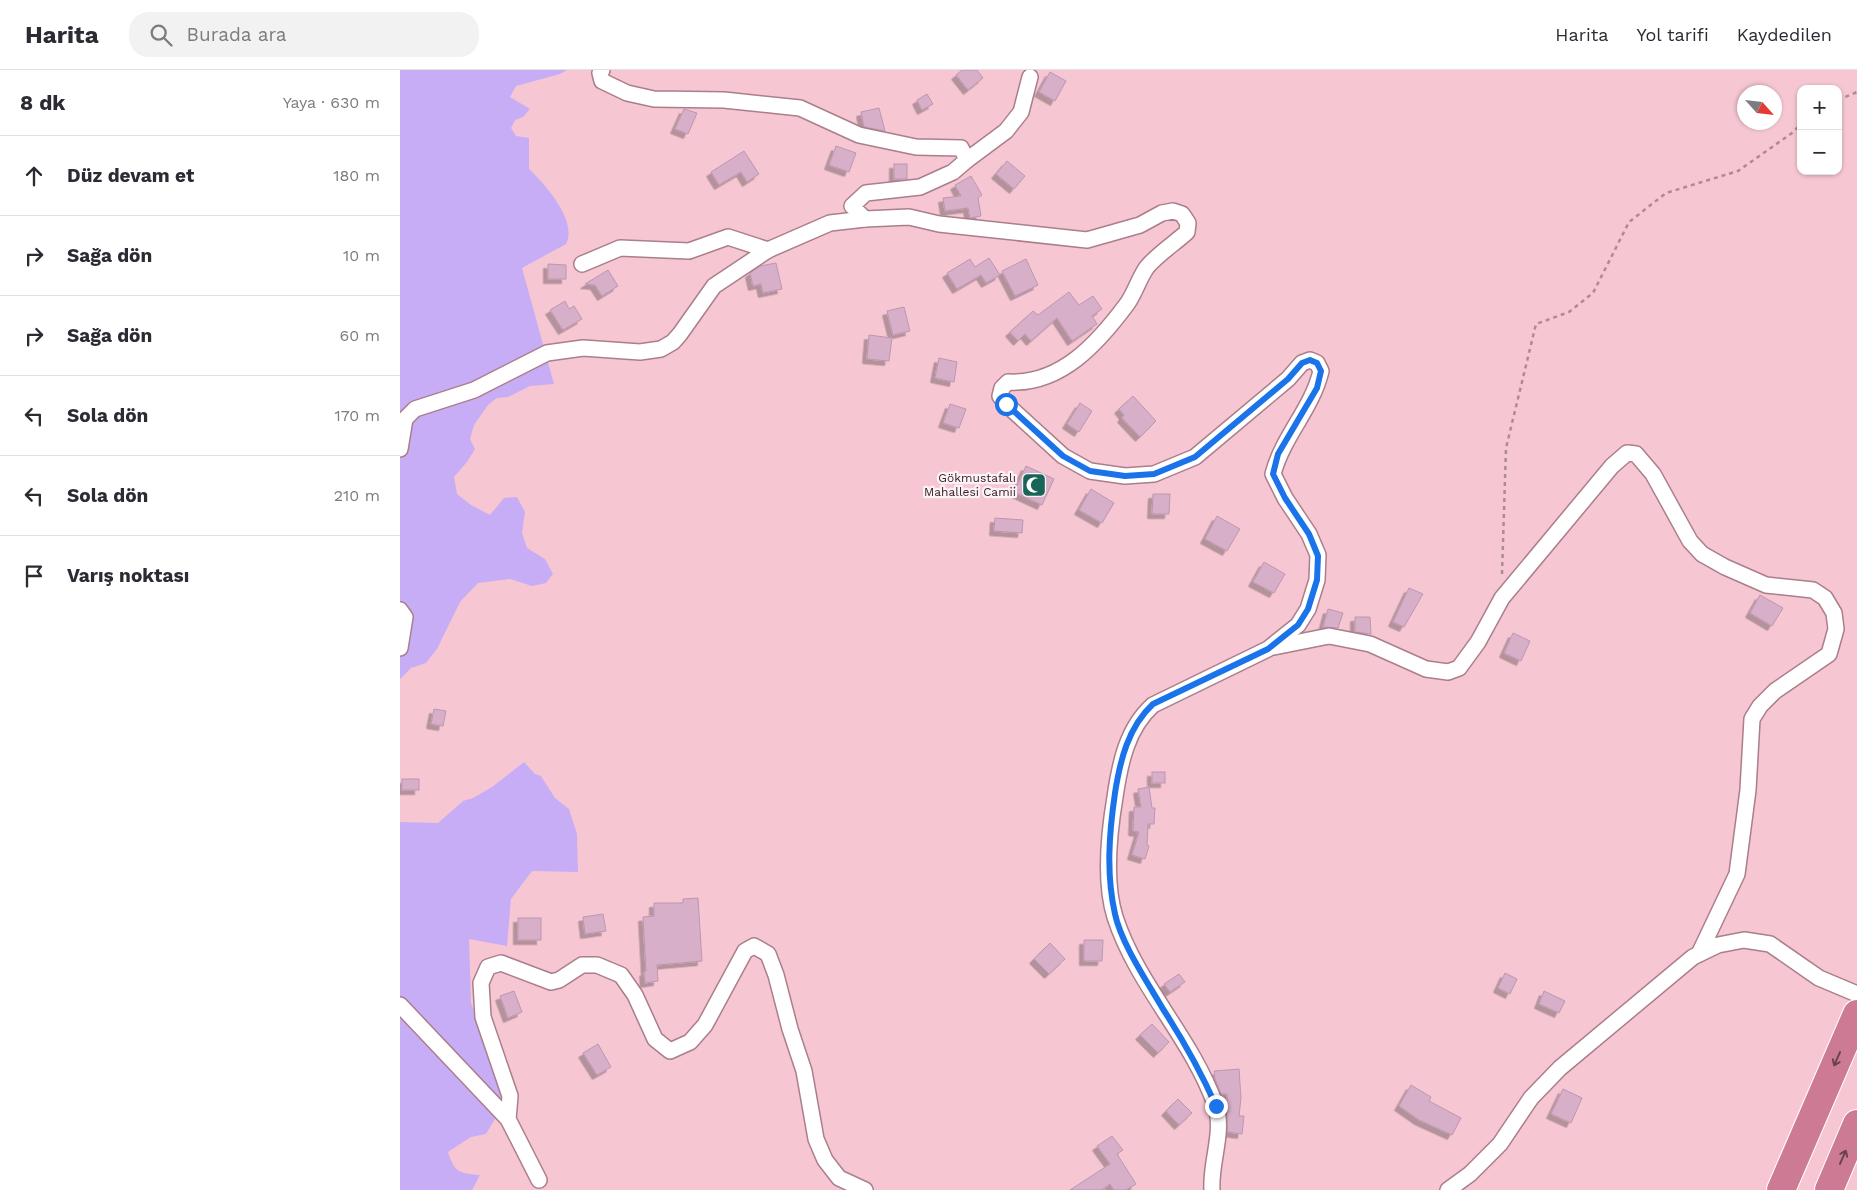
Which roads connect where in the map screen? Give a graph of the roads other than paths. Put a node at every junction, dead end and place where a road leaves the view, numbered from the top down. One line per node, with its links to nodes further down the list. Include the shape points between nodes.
1 (602, 70): 3 (street, via 602,81 627,93 654,99 724,100 800,108 859,135 916,147 961,148)
2 (1030, 78): 3 (street, via 1021,112 1006,130)
3 (967, 160): 4 (street, via 953,172 920,187 866,193 852,206)
4 (865, 219): 5 (street, via 830,223); 10 (street, via 910,217 940,224 1087,240 1140,226 1162,214 1173,211 1182,214 1188,223 1187,232 1147,267 1128,303 1089,350 1062,370 1024,383 1008,382 1000,396 1063,456 1090,471 1125,476 1154,474 1195,457 1288,379 1302,363 1310,360 1317,363 1321,371 1317,388 1278,454 1273,474 1315,548 1317,580 1308,609 1298,625)
5 (768, 250): 6 (street, via 728,238 689,251 620,248); 7 (street, via 714,286 680,334 661,349 640,352 583,348 547,353 474,390 415,409 405,419)
6 (582, 264)
7 (400, 449)
8 (400, 610): 9 (street, via 405,616)
9 (400, 648)
10 (1268, 649): 11 (street, via 1329,636 1370,644 1426,668 1448,672 1459,668 1478,642 1502,598 1612,466 1627,453 1636,454 1653,474 1690,541 1702,554 1725,568 1766,585 1813,590 1825,598 1834,613 1836,629 1828,654 1775,691 1752,719 1748,790 1737,874); 19 (street, via 1153,704 1142,715 1122,757 1109,834 1109,872 1115,916 1136,965 1186,1046 1216,1106 1218,1138)
11 (1700, 954): 12 (street, via 1718,945 1744,940 1770,944 1819,978); 20 (street, via 1560,1068 1531,1098 1500,1144 1470,1174)
12 (1857, 994)
13 (400, 1005): 15 (street)
14 (1857, 1014): 21 (highway, one-way to 21)
15 (508, 1119): 17 (street); 18 (street, via 510,1096 483,1017 481,983 488,967 501,963 551,982 582,964 597,965 621,975 635,995 655,1039 670,1051 690,1042 705,1025 745,951 754,946 768,954 776,975 804,1070 816,1139 825,1160 839,1178)
16 (1857, 1124): 22 (highway, one-way to 16)
17 (539, 1180)
18 (865, 1190)
19 (1212, 1190)
20 (1448, 1190)
21 (1781, 1190)
22 (1829, 1190)

